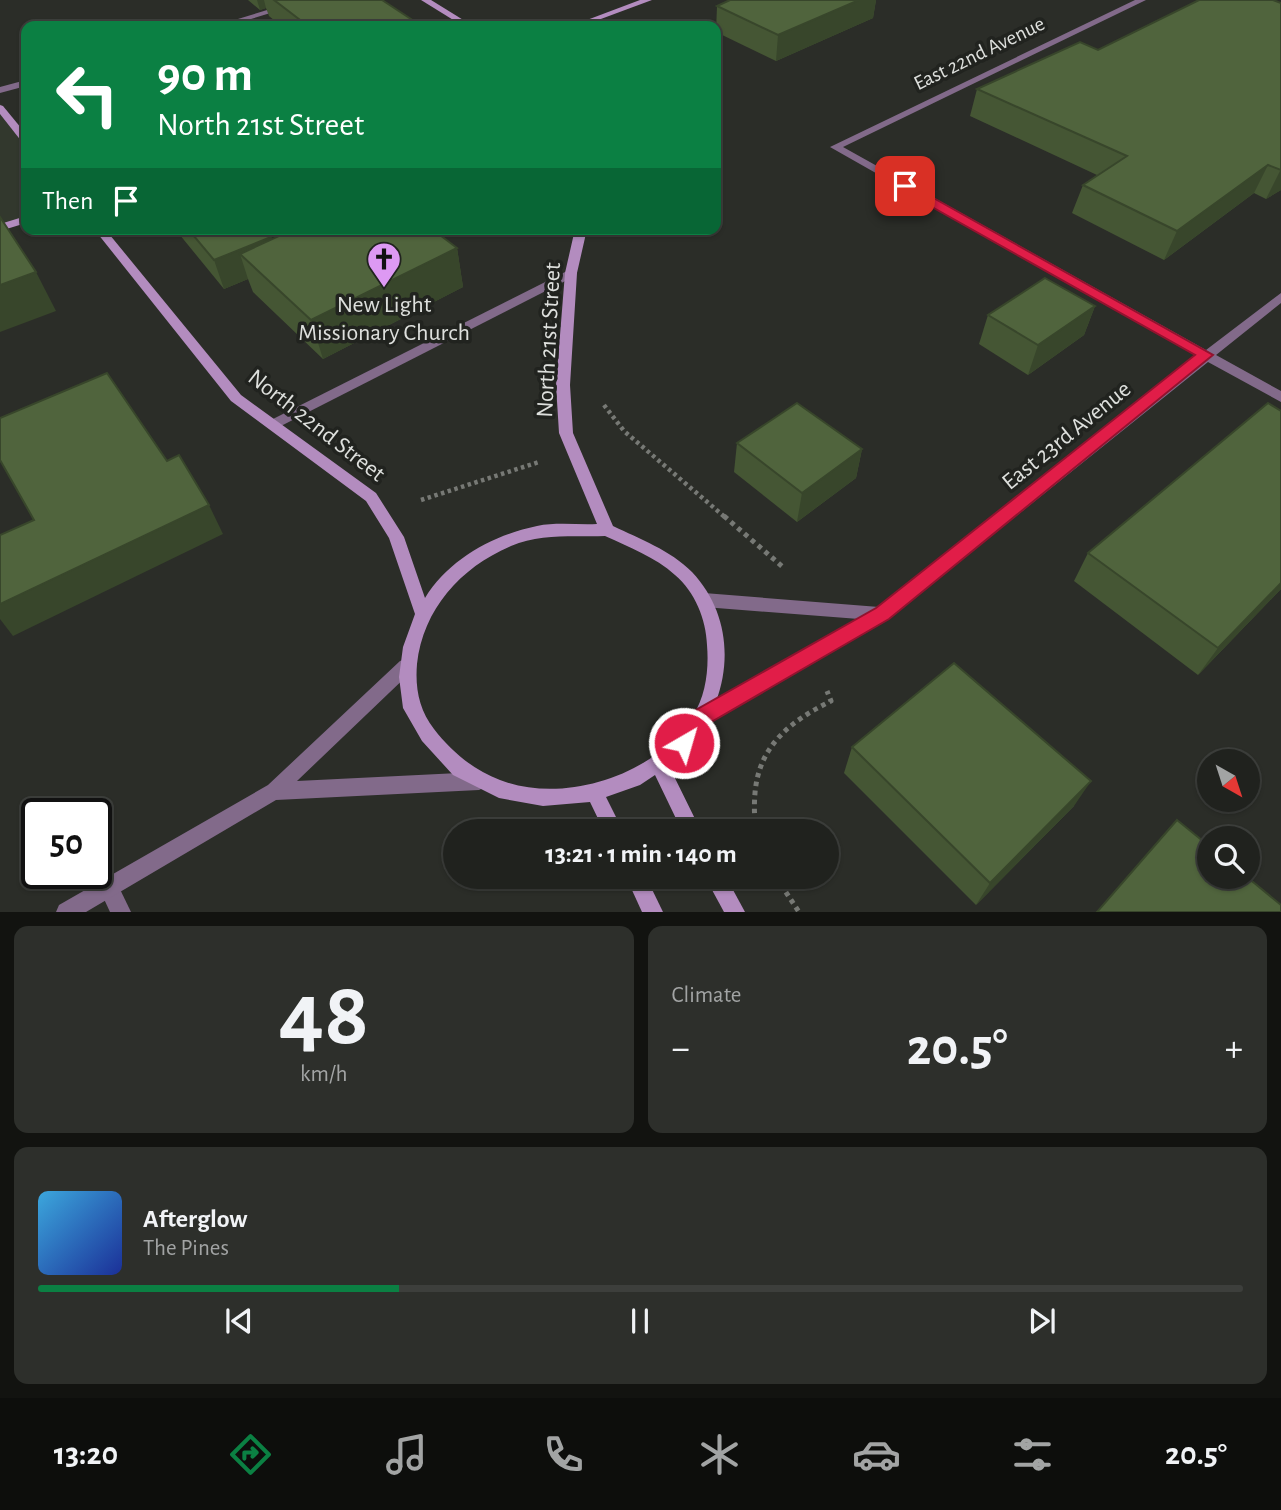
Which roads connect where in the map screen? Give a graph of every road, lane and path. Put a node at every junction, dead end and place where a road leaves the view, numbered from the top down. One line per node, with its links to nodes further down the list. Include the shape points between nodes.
1 (309, 0): 5 (street)
2 (425, 0): 6 (main road)
3 (648, 0): 7 (main road)
4 (1142, 0): 18 (street, East 22nd Avenue, via 835,147)
5 (236, 21)
6 (460, 21)
7 (589, 21)
8 (21, 84): 9 (street)
9 (0, 90)
10 (0, 108): 11 (main road)
11 (21, 135)
12 (21, 221): 13 (main road)
13 (0, 229)
14 (104, 235): 21 (main road, North 22nd Street, via 236,398)
15 (580, 235): 16 (main road, North 21st Street)
16 (571, 273): 21 (street); 24 (main road, North 21st Street, via 563,385 566,433)
17 (1281, 297): 18 (street, East 23rd Avenue)
18 (1206, 355): 19 (street); 28 (street, East 23rd Avenue)
19 (1281, 397)
20 (603, 404): 25 (path, via 624,432)
21 (272, 425): 27 (main road, North 22nd Street, via 370,497 396,537)
22 (543, 460): 23 (path)
23 (421, 500)
24 (607, 530): 26 (main road, via 655,552 682,572); 27 (main road, via 538,533 492,548 451,575)
25 (794, 576)
26 (704, 600): 28 (street); 31 (main road, via 716,637 716,677)
27 (422, 612): 29 (main road)
28 (882, 614): 31 (street, East 23rd Avenue)
29 (406, 666): 33 (main road, via 412,710 438,750); 34 (street)
30 (823, 682): 38 (path, via 831,701 800,716 776,736 763,758 755,786)
31 (701, 718): 32 (main road, via 684,743)
32 (659, 764): 35 (main road, via 629,782); 37 (main road)
33 (479, 781): 34 (street); 35 (main road, via 516,794 555,798)
34 (274, 791): 39 (street)
35 (595, 793): 36 (main road)
36 (608, 819)
37 (686, 819)
38 (754, 819)
39 (112, 884)
40 (103, 889): 45 (street)
41 (110, 889): 46 (street)
42 (642, 889): 47 (main road)
43 (722, 889): 48 (main road)
44 (784, 889): 49 (path)
45 (66, 912)
46 (121, 912)
47 (653, 912)
48 (735, 912)
49 (799, 912)

